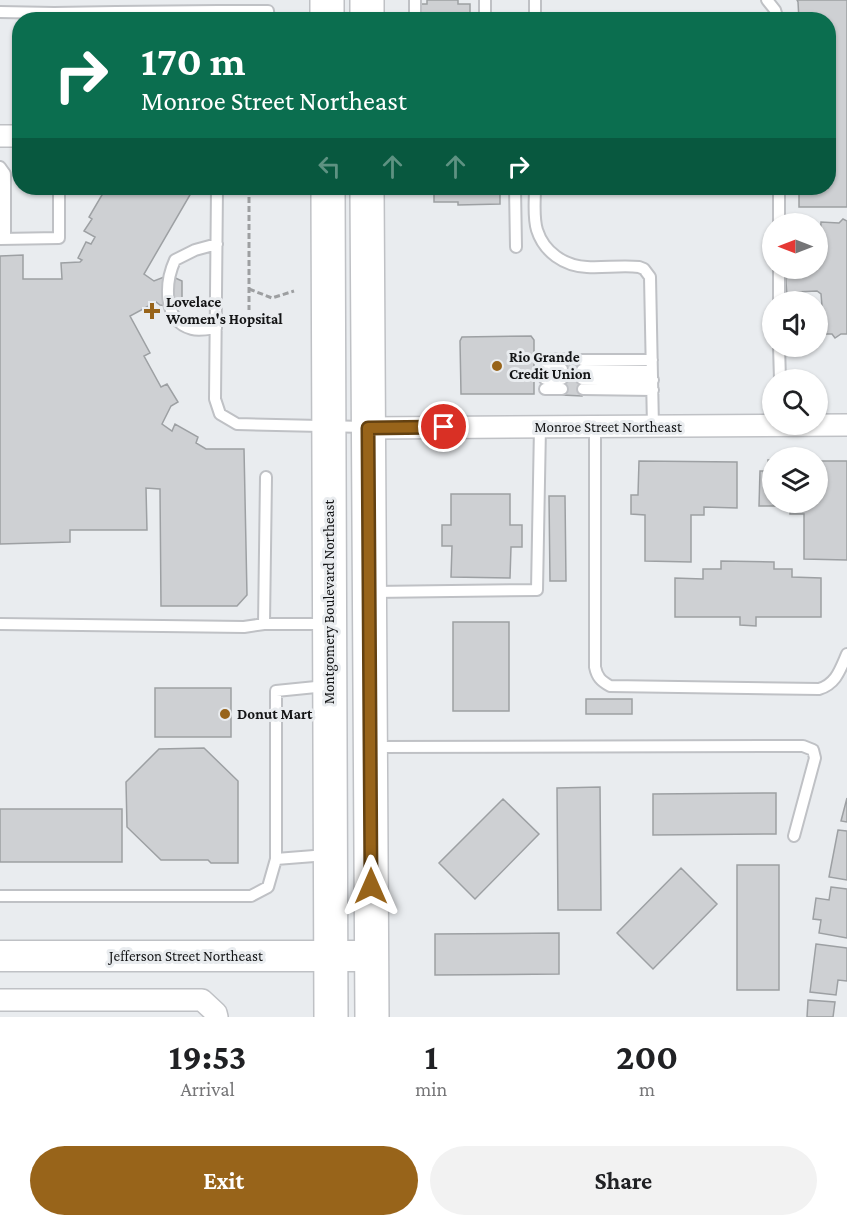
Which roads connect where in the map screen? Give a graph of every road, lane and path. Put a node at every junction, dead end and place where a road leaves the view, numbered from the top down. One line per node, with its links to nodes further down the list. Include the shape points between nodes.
1 (0, 167): 11 (lane, via 5,174)
2 (59, 195): 11 (lane, via 59,238)
3 (217, 195): 12 (lane)
4 (249, 195): 14 (path)
5 (328, 195): 23 (main road, Montgomery Boulevard Northeast)
6 (368, 195): 27 (main road)
7 (515, 195): 13 (lane)
8 (535, 195): 19 (lane, via 537,229 554,256 585,267 634,267 648,272 652,282)
9 (779, 195): 10 (lane)
10 (779, 213)
11 (2, 239)
12 (216, 244): 17 (lane); 17 (lane, via 175,260 169,275 169,306 179,323 194,330)
13 (516, 247)
14 (249, 289): 15 (path, via 272,298); 16 (path)
15 (294, 291)
16 (249, 310)
17 (216, 328): 23 (lane, via 215,399 220,414 237,424)
18 (545, 374): 18 (lane, via 562,374)
19 (652, 375): 19 (lane, via 582,374); 26 (lane)
20 (762, 425): 26 (street, Monroe Street Northeast)
21 (828, 425): 22 (street, Monroe Street Northeast)
22 (847, 425)
23 (329, 426): 27 (lane); 32 (main road, Montgomery Boulevard Northeast)
24 (540, 427): 25 (street, Monroe Street Northeast); 27 (street, Monroe Street Northeast); 29 (lane, via 537,590)
25 (595, 427): 26 (street, Monroe Street Northeast); 33 (lane, via 595,667 602,682 610,687 819,689 835,681)
26 (653, 427)
27 (368, 428): 29 (main road)
28 (266, 477): 31 (lane)
29 (370, 592): 35 (main road)
30 (0, 624): 31 (lane)
31 (264, 624): 32 (lane)
32 (330, 624): 34 (main road, Montgomery Boulevard Northeast)
33 (847, 654)
34 (330, 685): 37 (main road, Montgomery Boulevard Northeast); 38 (lane, via 276,691)
35 (370, 747): 36 (lane, via 803,746 813,750 815,758); 42 (main road)
36 (794, 836)
37 (330, 854): 38 (lane); 40 (main road, Montgomery Boulevard Northeast)
38 (276, 859): 39 (lane, via 268,887 251,897)
39 (0, 897)
40 (330, 955): 41 (main road, Jefferson Street Northeast); 42 (main road, Jefferson Street Northeast); 45 (main road, Montgomery Boulevard Northeast)
41 (0, 956)
42 (371, 956): 46 (main road)
43 (0, 1000): 44 (street, via 202,1000)
44 (217, 1017)
45 (331, 1017)
46 (372, 1017)

